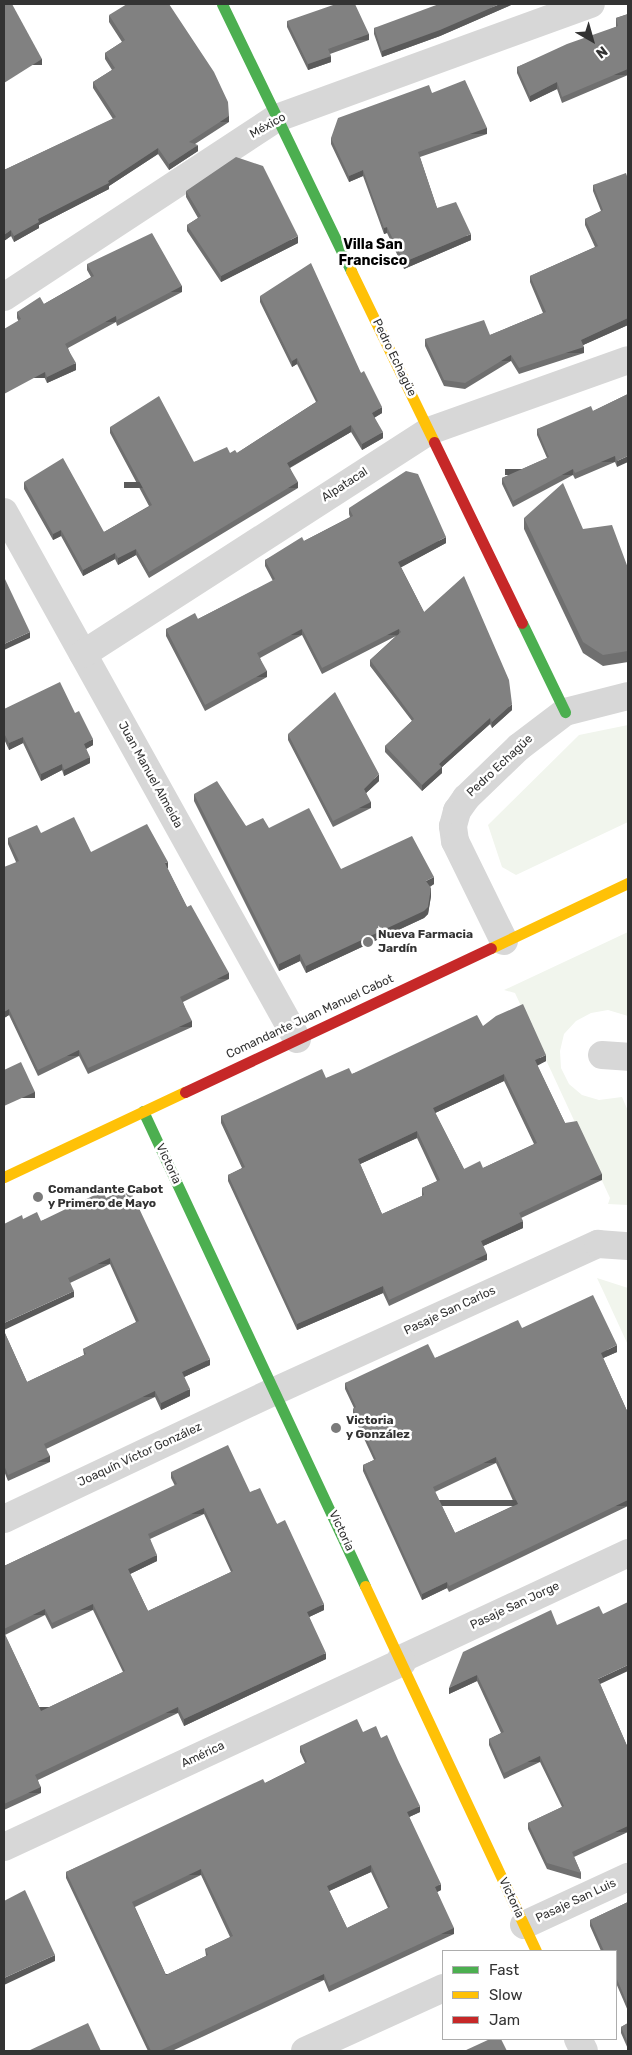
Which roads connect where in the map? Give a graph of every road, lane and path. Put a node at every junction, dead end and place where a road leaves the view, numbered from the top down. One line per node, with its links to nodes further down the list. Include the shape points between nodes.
1 (222, 4): 3 (street, Pedro Echagüe)
2 (592, 4): 3 (street, México)
3 (277, 118): 4 (street, México); 6 (street, Pedro Echagüe)
4 (4, 297)
5 (628, 360): 6 (street, Alpatacal)
6 (429, 431): 8 (street, Alpatacal); 10 (street, Pedro Echagüe)
7 (4, 512): 8 (street, Juan Manuel Almeida)
8 (82, 654): 13 (street, Juan Manuel Almeida)
9 (628, 696): 10 (street, Pedro Echagüe)
10 (565, 712): 12 (street, Pedro Echagüe, via 519,747 466,798 457,811 453,826 455,841)
11 (628, 883): 12 (street, Comandante Juan Manuel Cabot)
12 (504, 941): 13 (street, Comandante Juan Manuel Cabot)
13 (297, 1039): 14 (street, Comandante Juan Manuel Cabot)
14 (144, 1111): 15 (street, Comandante Juan Manuel Cabot); 17 (street, Victoria)
15 (4, 1177)
16 (628, 1246): 17 (street, Pasaje San Carlos, via 598,1244)
17 (275, 1391): 18 (street, Joaquín Víctor González); 20 (street, Victoria)
18 (4, 1519)
19 (628, 1553): 20 (street, Pasaje San Jorge)
20 (402, 1661): 21 (street, América); 23 (street, Victoria)
21 (4, 1847)
22 (628, 1876): 23 (street, Pasaje San Luis)
23 (529, 1944)
24 (442, 1988): 25 (street)
25 (304, 2051)

